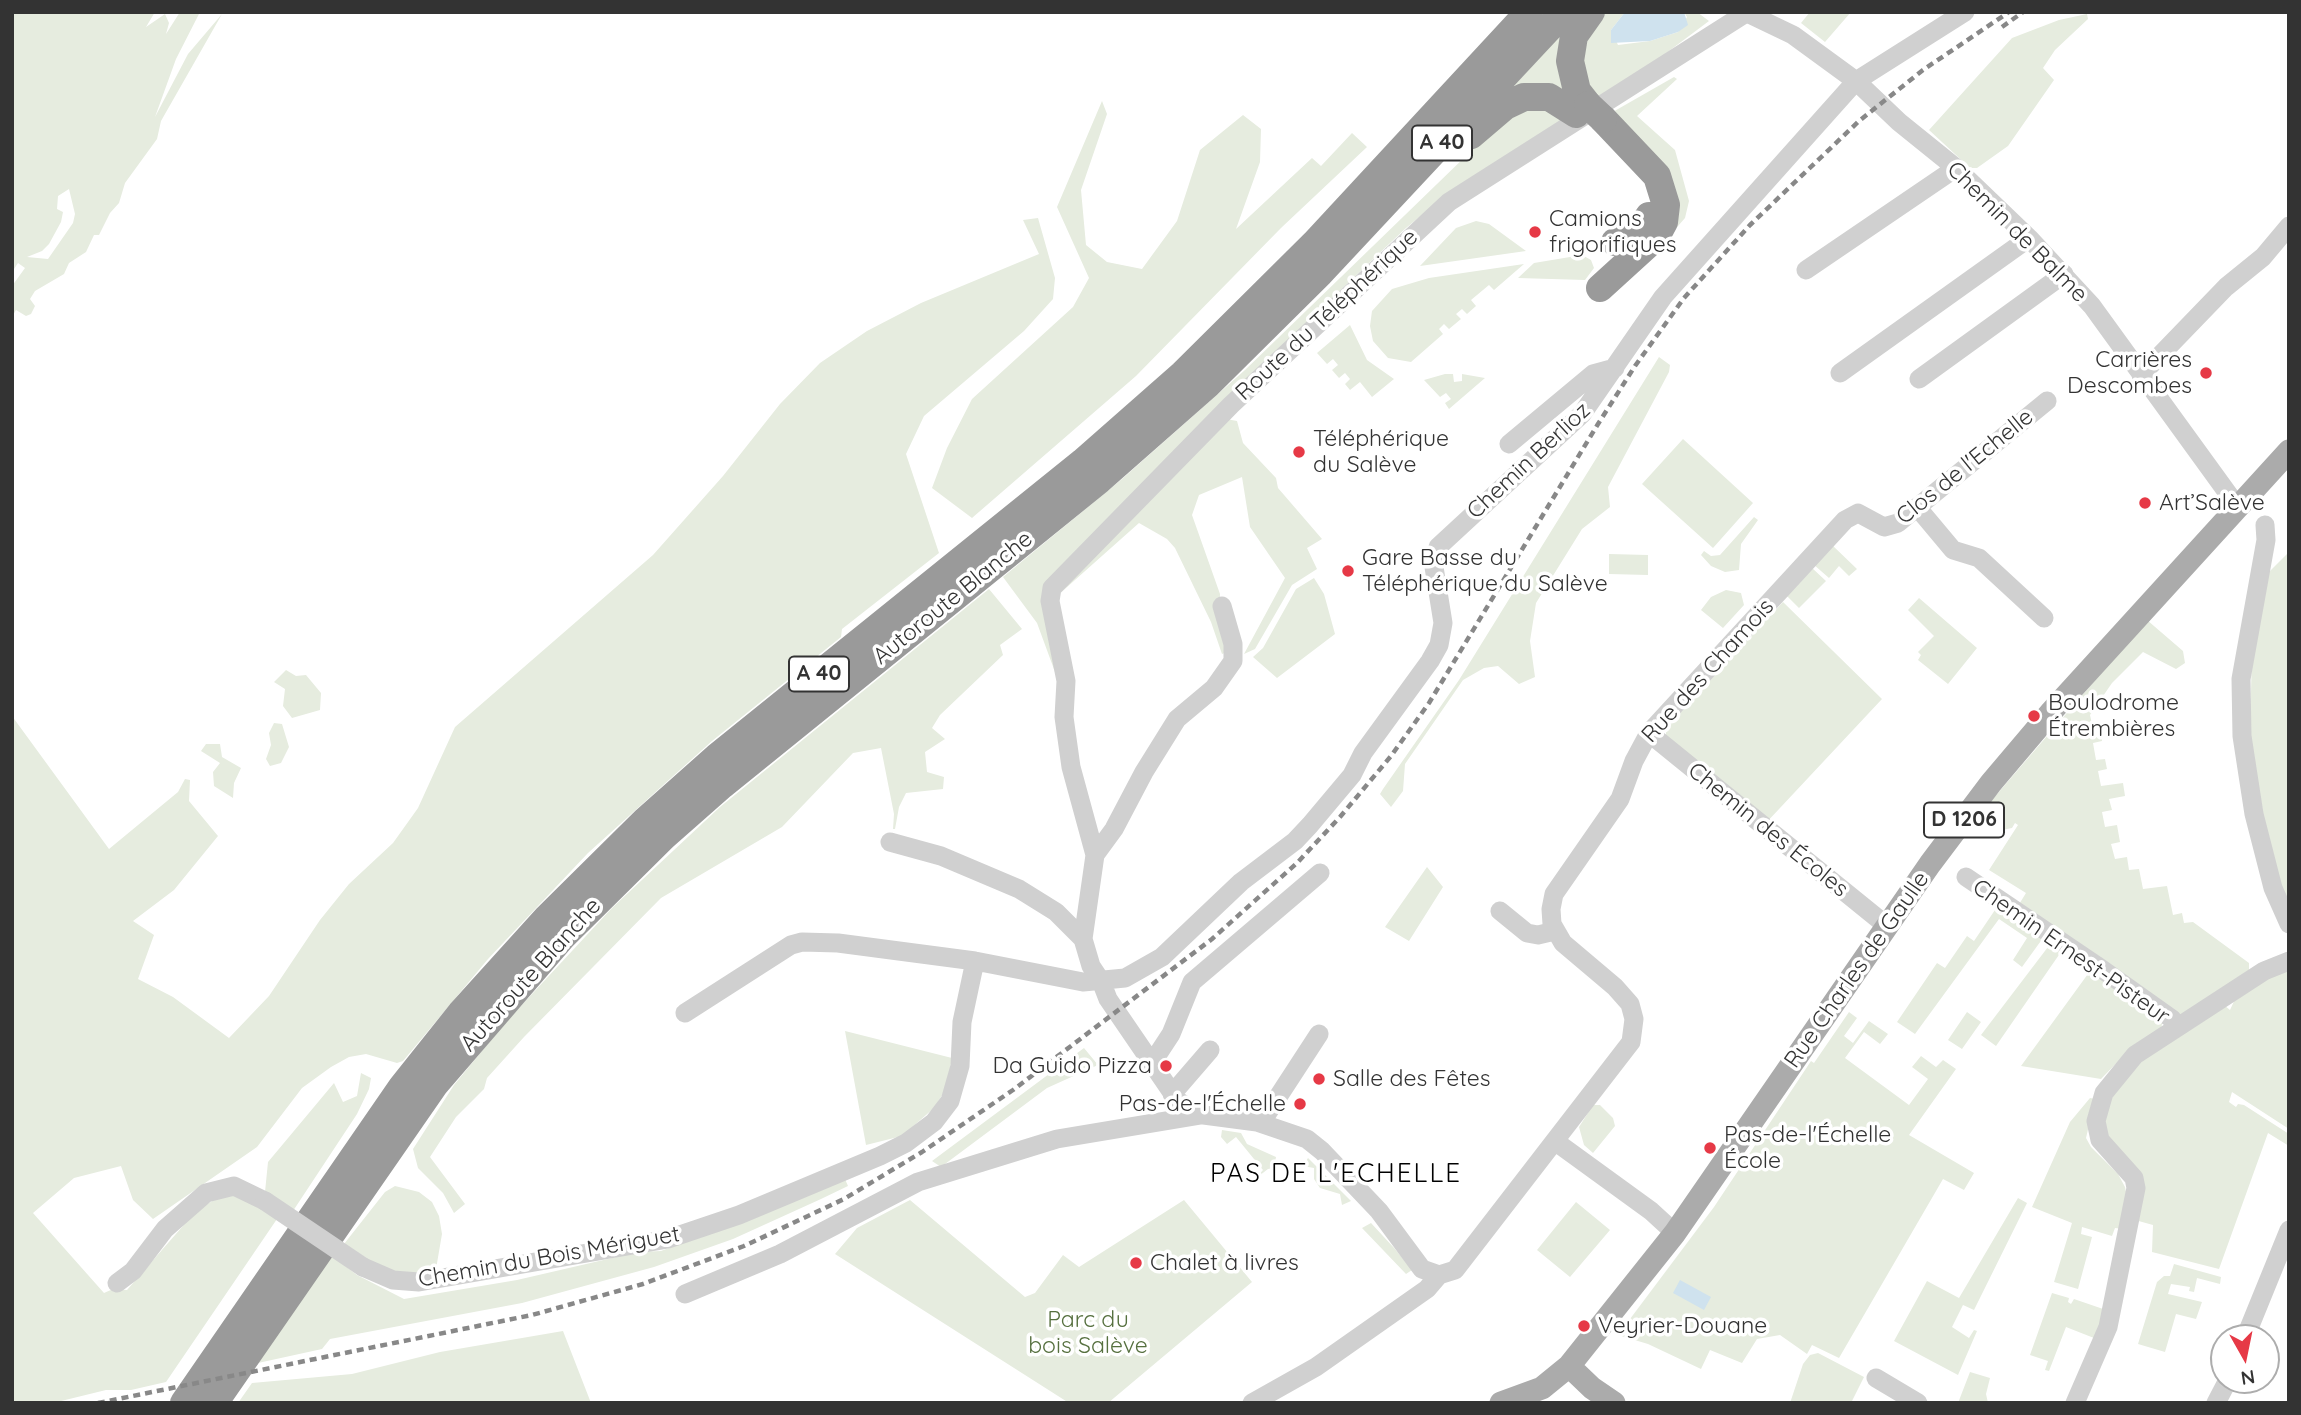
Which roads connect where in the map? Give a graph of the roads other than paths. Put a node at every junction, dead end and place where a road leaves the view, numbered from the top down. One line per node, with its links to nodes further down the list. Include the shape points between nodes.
1 (1530, 12): 60 (highway, Autoroute Blanche / A 40, via 1307,251 1183,374 1062,480 718,757 547,918 402,1087)
2 (1564, 12): 13 (highway, Autoroute Blanche / A 40)
3 (1591, 12): 7 (highway, via 1574,36 1570,55 1572,79)
4 (1965, 12): 6 (street, Chemin Berlioz)
5 (1746, 13): 6 (street, Chemin de Balme, via 1793,35); 31 (street, Route du Téléphérique, via 1449,202 1231,405 1052,588 1049,601 1066,681 1064,716 1071,767)
6 (1856, 80): 8 (street, Chemin de Balme); 16 (street, Chemin Berlioz, via 1681,275)
7 (1589, 117): 11 (highway, via 1642,178 1650,200 1649,216 1641,230); 13 (highway, via 1543,96 1511,102); 15 (highway, via 1657,176 1666,205 1656,237)
8 (1956, 168): 10 (street, Chemin de Balme); 12 (street)
9 (2289, 226): 18 (street)
10 (2029, 238): 14 (street, Chemin de Balme); 17 (street)
11 (1615, 242)
12 (1806, 270)
13 (1320, 274): 61 (highway, Autoroute Blanche / A 40, via 1149,438 722,785 562,937 435,1084)
14 (2064, 274): 18 (street, Chemin de Balme); 19 (street)
15 (1600, 288)
16 (1615, 369): 21 (street, via 1592,374); 41 (street, Chemin Berlioz, via 1576,420 1438,547 1433,561 1443,613 1439,645 1336,797 1295,841 1241,882 1162,957 1134,974)
17 (1840, 373)
18 (2141, 375): 23 (street, Chemin de Balme)
19 (1919, 379)
20 (2047, 401): 24 (street, Clos de l'Echelle)
21 (1509, 444)
22 (2289, 451): 23 (main road, D 1206)
23 (2238, 506): 36 (main road, Rue Charles de Gaulle / D 1206, via 2024,742)
24 (1917, 508): 25 (street, Clos de l'Echelle, via 1888,527 1858,513); 28 (street, via 1953,550 1979,558)
25 (1845, 520): 29 (street, Rue des Chamois)
26 (2265, 525): 35 (street, via 2241,679 2242,736 2254,814 2273,888)
27 (1222, 606): 31 (street, via 1233,662 1214,688 1177,719)
28 (2044, 618)
29 (1649, 733): 36 (street, Chemin des Écoles); 37 (street, Rue des Chamois, via 1620,799 1554,894 1550,916)
30 (890, 842): 38 (street, via 940,856 1019,889 1056,912)
31 (1095, 855): 38 (street)
32 (1320, 873): 46 (street, via 1192,982 1171,1034)
33 (1966, 877): 43 (street, Chemin Ernest-Pisteur)
34 (1500, 911): 37 (street, via 1533,935)
35 (2289, 924)
36 (1888, 926): 52 (main road, Rue Charles de Gaulle / D 1206)
37 (1555, 931): 50 (street, via 1626,998 1635,1026 1625,1051)
38 (1083, 939): 41 (street, via 1091,967)
39 (975, 961): 41 (street, via 1072,982); 42 (street, via 802,942); 54 (street, Chemin du Bois Mériguet, bridge, via 962,1021 960,1066 950,1101 934,1122 880,1156 739,1215 668,1239 419,1282 386,1278 265,1201 234,1186 219,1187 165,1229 133,1271)
40 (2289, 961): 43 (street, via 2264,971)
41 (1101, 981): 46 (street, via 1108,999)
42 (685, 1013)
43 (2176, 1026): 66 (street, via 2135,1055 2104,1093 2096,1121 2100,1140 2134,1178 2136,1188 2108,1327)
44 (1319, 1034): 49 (street)
45 (1210, 1050): 47 (street)
46 (1152, 1063): 47 (street)
47 (1172, 1094): 48 (street, via 1182,1106)
48 (1201, 1115): 49 (street); 55 (street, via 1057,1139 918,1182 780,1254)
49 (1267, 1126): 53 (street, via 1301,1136 1322,1151 1379,1211 1422,1269)
50 (1556, 1142): 52 (street); 53 (street, via 1459,1266)
51 (2289, 1230): 56 (street)
52 (1675, 1233): 57 (main road, Rue Charles de Gaulle / D 1206)
53 (1438, 1275): 62 (street, via 1427,1289 1316,1367)
54 (117, 1283)
55 (685, 1294)
56 (2251, 1324)
57 (1569, 1366): 59 (main road, Rue Charles de Gaulle / D 1206); 64 (main road)
58 (1876, 1378): 65 (street)
59 (1546, 1393): 63 (main road, D 1206)
60 (184, 1403)
61 (214, 1403)
62 (1252, 1403)
63 (1501, 1403)
64 (1614, 1403)
65 (1919, 1403)
66 (2075, 1403)

